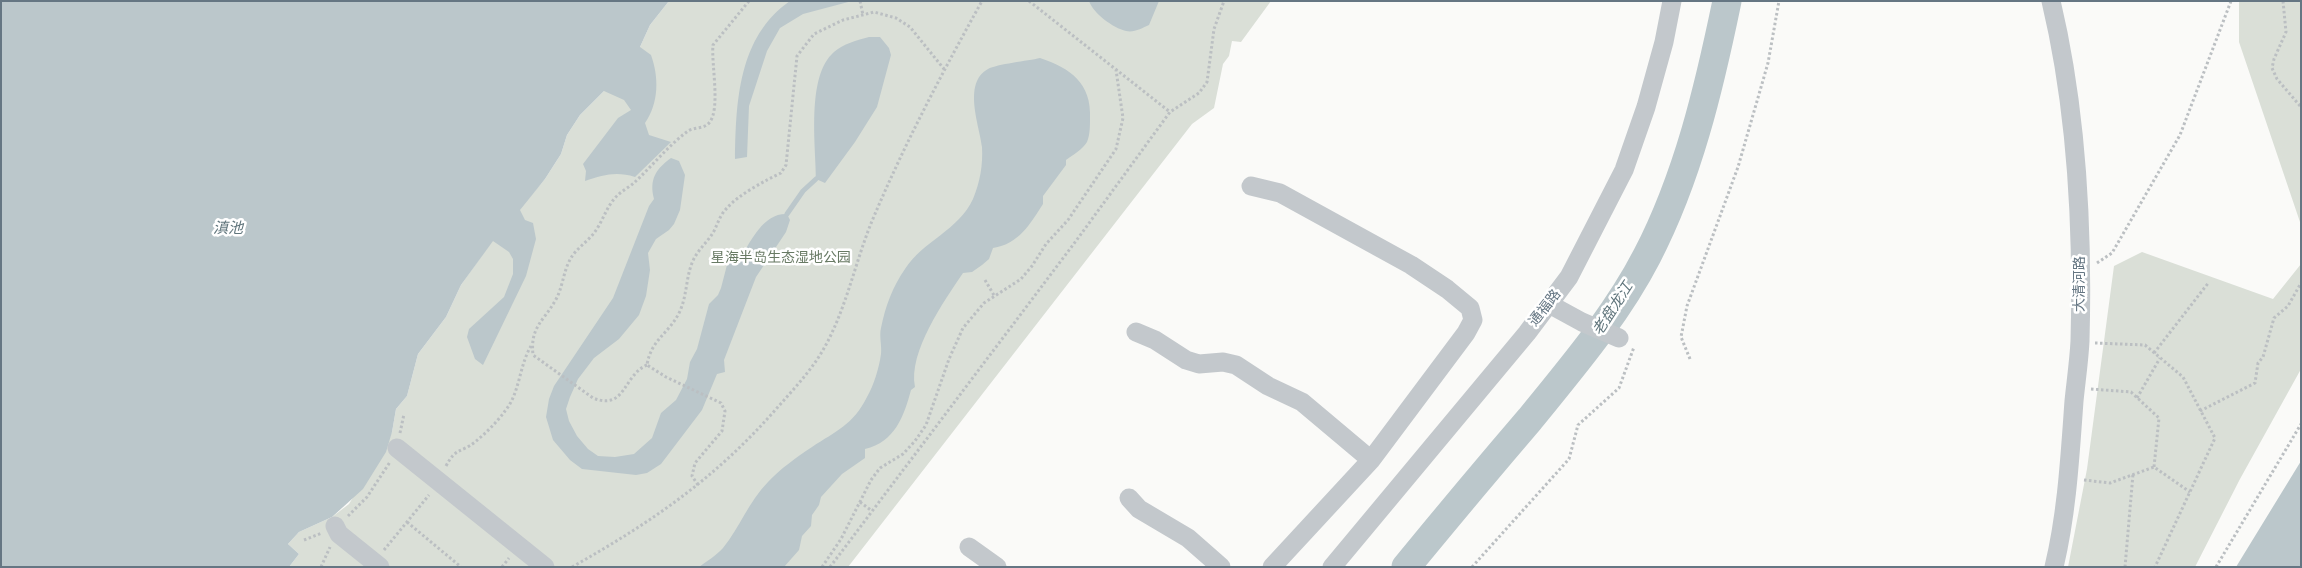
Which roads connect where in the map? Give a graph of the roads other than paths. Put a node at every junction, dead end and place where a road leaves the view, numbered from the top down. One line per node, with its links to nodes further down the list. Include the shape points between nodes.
1 (1672, 1): 4 (street, 通福路, via 1646,107 1624,170 1570,277)
2 (2051, 1): 18 (street, 大清河路, via 2073,135 2080,274 2080,342 2068,479)
3 (1251, 186): 8 (street, via 1280,193 1411,265 1470,308 1473,320 1466,333)
4 (1549, 304): 6 (street, via 1582,322); 17 (street, 通福路)
5 (1136, 332): 8 (street, via 1186,360 1199,364 1223,362 1236,365 1268,386 1302,402)
6 (1628, 340)
7 (396, 448): 13 (street)
8 (1371, 460): 16 (street)
9 (1128, 498): 15 (street, via 1146,514 1188,538)
10 (335, 526): 12 (street, via 339,534)
11 (969, 547): 14 (street)
12 (377, 564)
13 (545, 567)
14 (997, 567)
15 (1221, 567)
16 (1272, 567)
17 (1332, 567)
18 (2054, 567)

